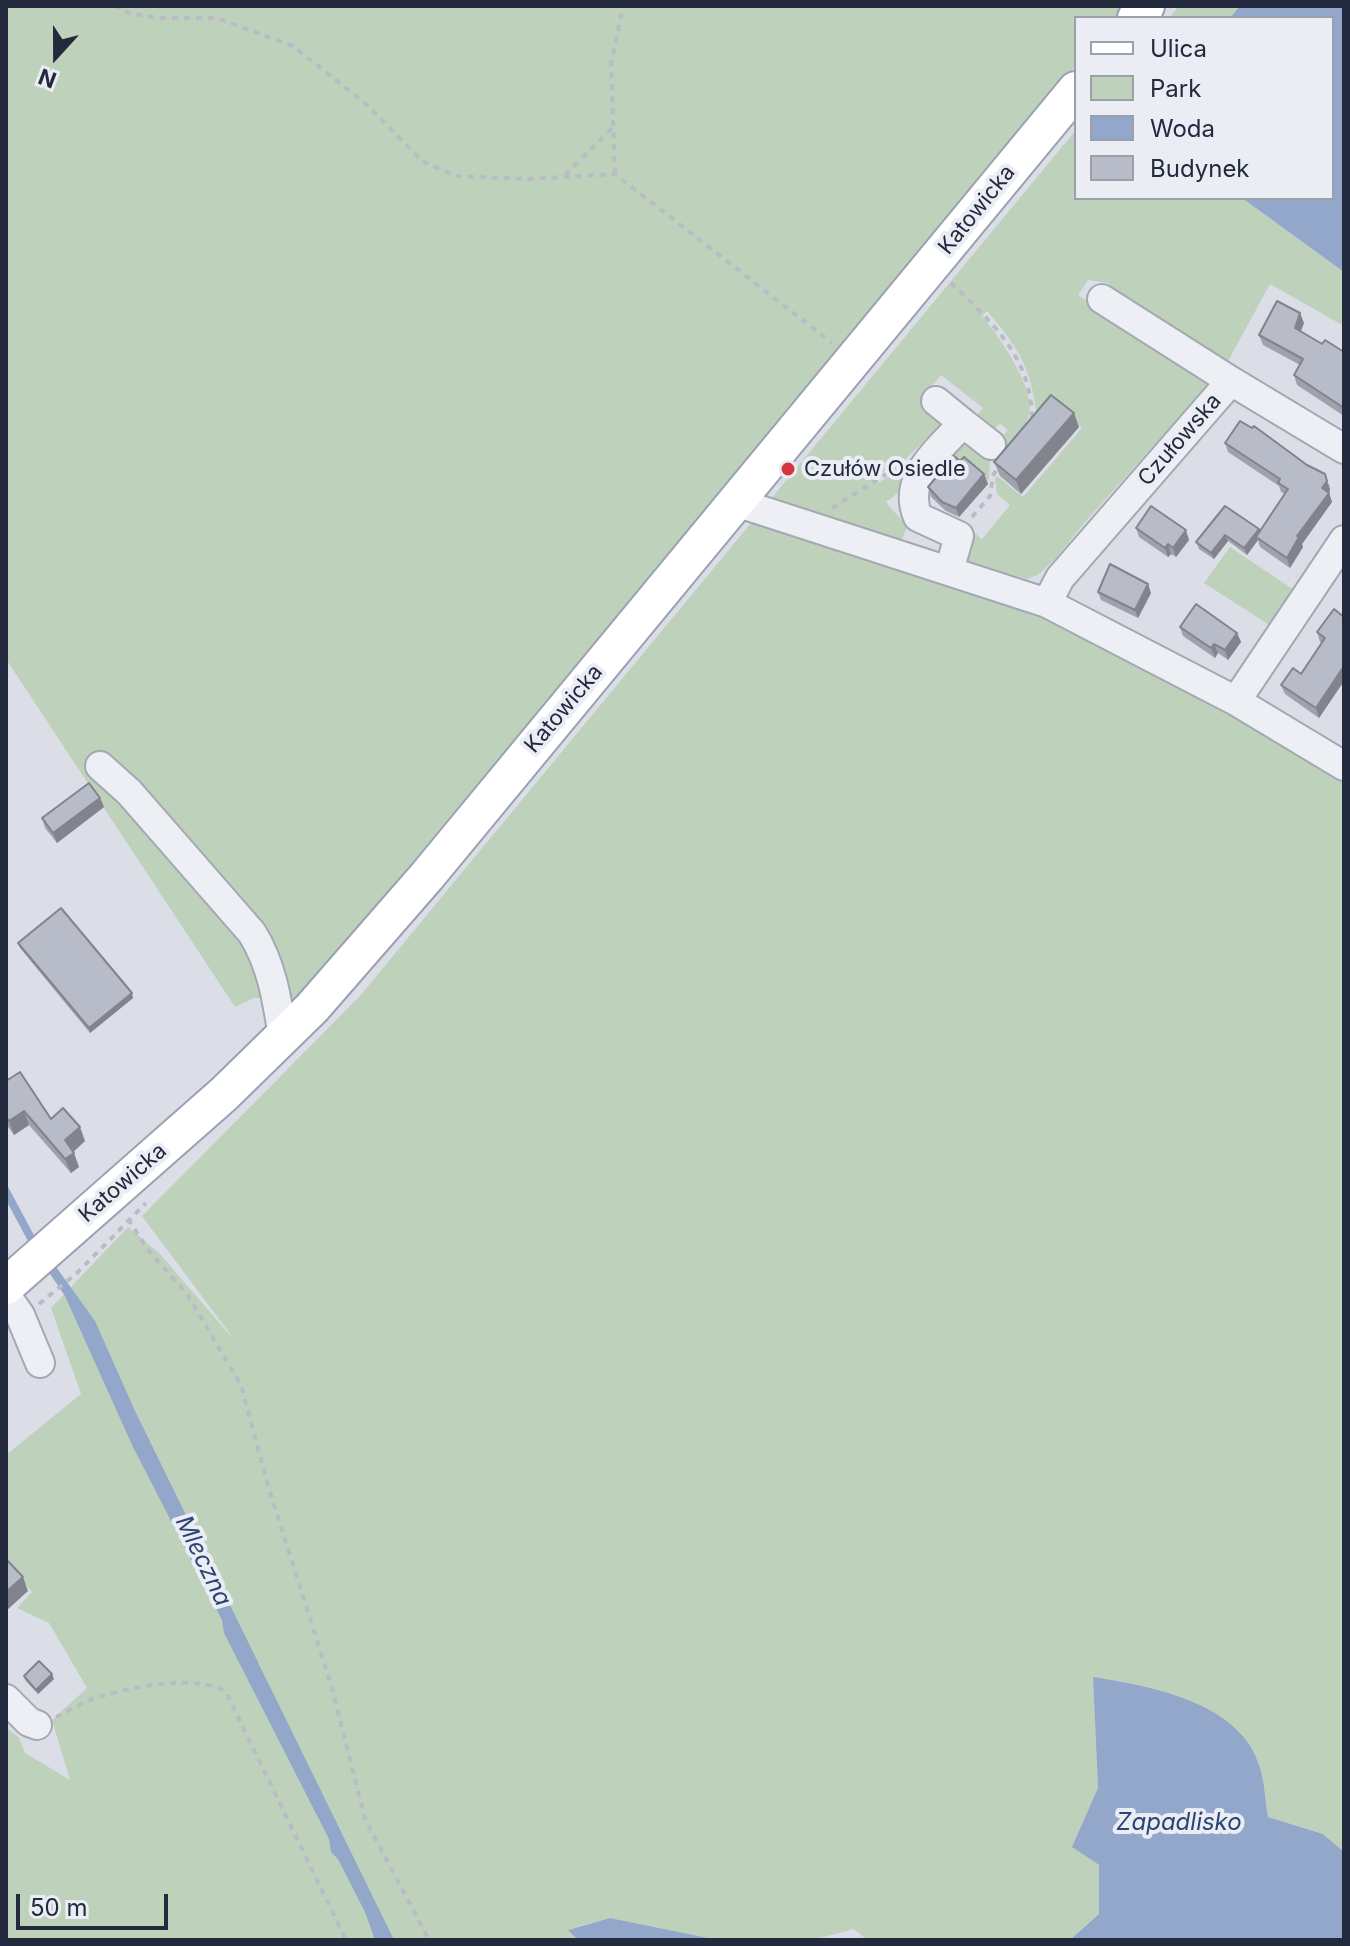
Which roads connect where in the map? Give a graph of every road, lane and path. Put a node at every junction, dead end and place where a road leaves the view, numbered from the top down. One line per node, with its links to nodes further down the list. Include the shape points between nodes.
1 (114, 6): 6 (path, via 159,18 216,18 293,46 365,103 422,161 456,176)
2 (623, 6): 4 (path, via 611,65)
3 (1074, 92): 9 (main road, Katowicka)
4 (613, 127): 5 (path); 6 (path)
5 (615, 174): 6 (path); 9 (path)
6 (563, 177)
7 (943, 276): 13 (path, via 993,323 1022,366 1033,404)
8 (1102, 299): 10 (street)
9 (852, 360): 17 (main road, Katowicka)
10 (1231, 381): 14 (street, Czułowska); 22 (street, Czułowska, via 1060,578)
11 (936, 401): 12 (street)
12 (963, 423): 15 (street); 19 (street, via 913,486 918,517)
13 (1032, 424)
14 (1344, 449)
15 (996, 453): 19 (path, via 990,496)
16 (898, 467): 18 (path)
17 (736, 500): 21 (street); 26 (main road, Katowicka, via 427,876)
18 (825, 512)
19 (959, 536): 21 (street)
20 (1344, 540): 23 (street)
21 (949, 571): 22 (street)
22 (1047, 603): 23 (street)
23 (1236, 701): 25 (street)
24 (100, 766): 26 (street, via 252,933 275,985)
25 (1344, 766)
26 (283, 1037): 27 (main road, Katowicka)
27 (109, 1195): 29 (main road, Katowicka); 35 (path, via 187,1294 241,1385 332,1688 365,1819)
28 (77, 1273): 30 (path)
29 (11, 1284): 31 (street)
30 (46, 1300)
31 (40, 1363)
32 (6, 1699): 33 (street)
33 (37, 1725): 34 (path, via 101,1696 178,1682 201,1682 226,1692)
34 (346, 1940)
35 (429, 1940)

